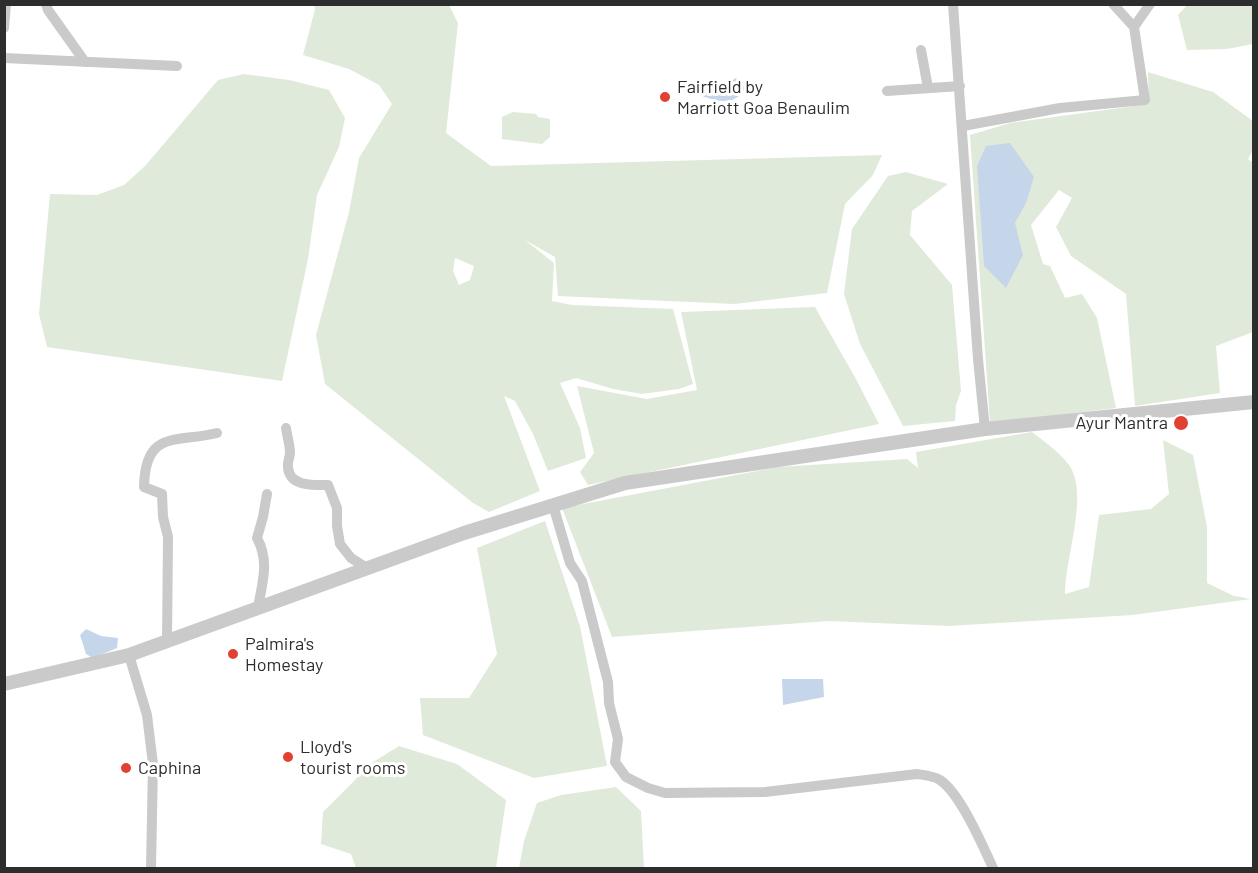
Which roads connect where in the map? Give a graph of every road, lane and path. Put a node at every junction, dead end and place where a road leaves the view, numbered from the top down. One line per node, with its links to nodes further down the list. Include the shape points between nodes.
1 (6, 4): 8 (street)
2 (46, 4): 11 (street)
3 (958, 4): 6 (street)
4 (1113, 4): 7 (street)
5 (1150, 4): 7 (street)
6 (954, 5): 13 (street)
7 (1134, 27): 16 (street, via 1145,100 1060,108)
8 (4, 28)
9 (921, 50): 14 (street)
10 (4, 58): 11 (street)
11 (86, 62): 12 (street)
12 (177, 66)
13 (960, 86): 14 (street); 16 (street)
14 (928, 88): 15 (street)
15 (887, 91)
16 (963, 126): 19 (street)
17 (1254, 402): 19 (street)
18 (286, 428): 23 (street, via 289,473 304,485 328,485 337,508 340,544 351,558)
19 (985, 429): 22 (street, via 625,483)
20 (217, 433): 25 (street, via 161,442 144,473 144,487 162,494 168,537)
21 (267, 494): 24 (street, via 257,538 264,551)
22 (553, 505): 23 (street); 29 (street, via 570,562 582,581 608,682 618,739 615,762 626,777 665,793 765,792 917,774 938,778 948,786)
23 (367, 568): 24 (street)
24 (258, 608): 25 (street)
25 (167, 641): 26 (street)
26 (129, 655): 27 (street); 28 (street, via 147,715 152,755)
27 (4, 684)
28 (151, 868)
29 (993, 868)

